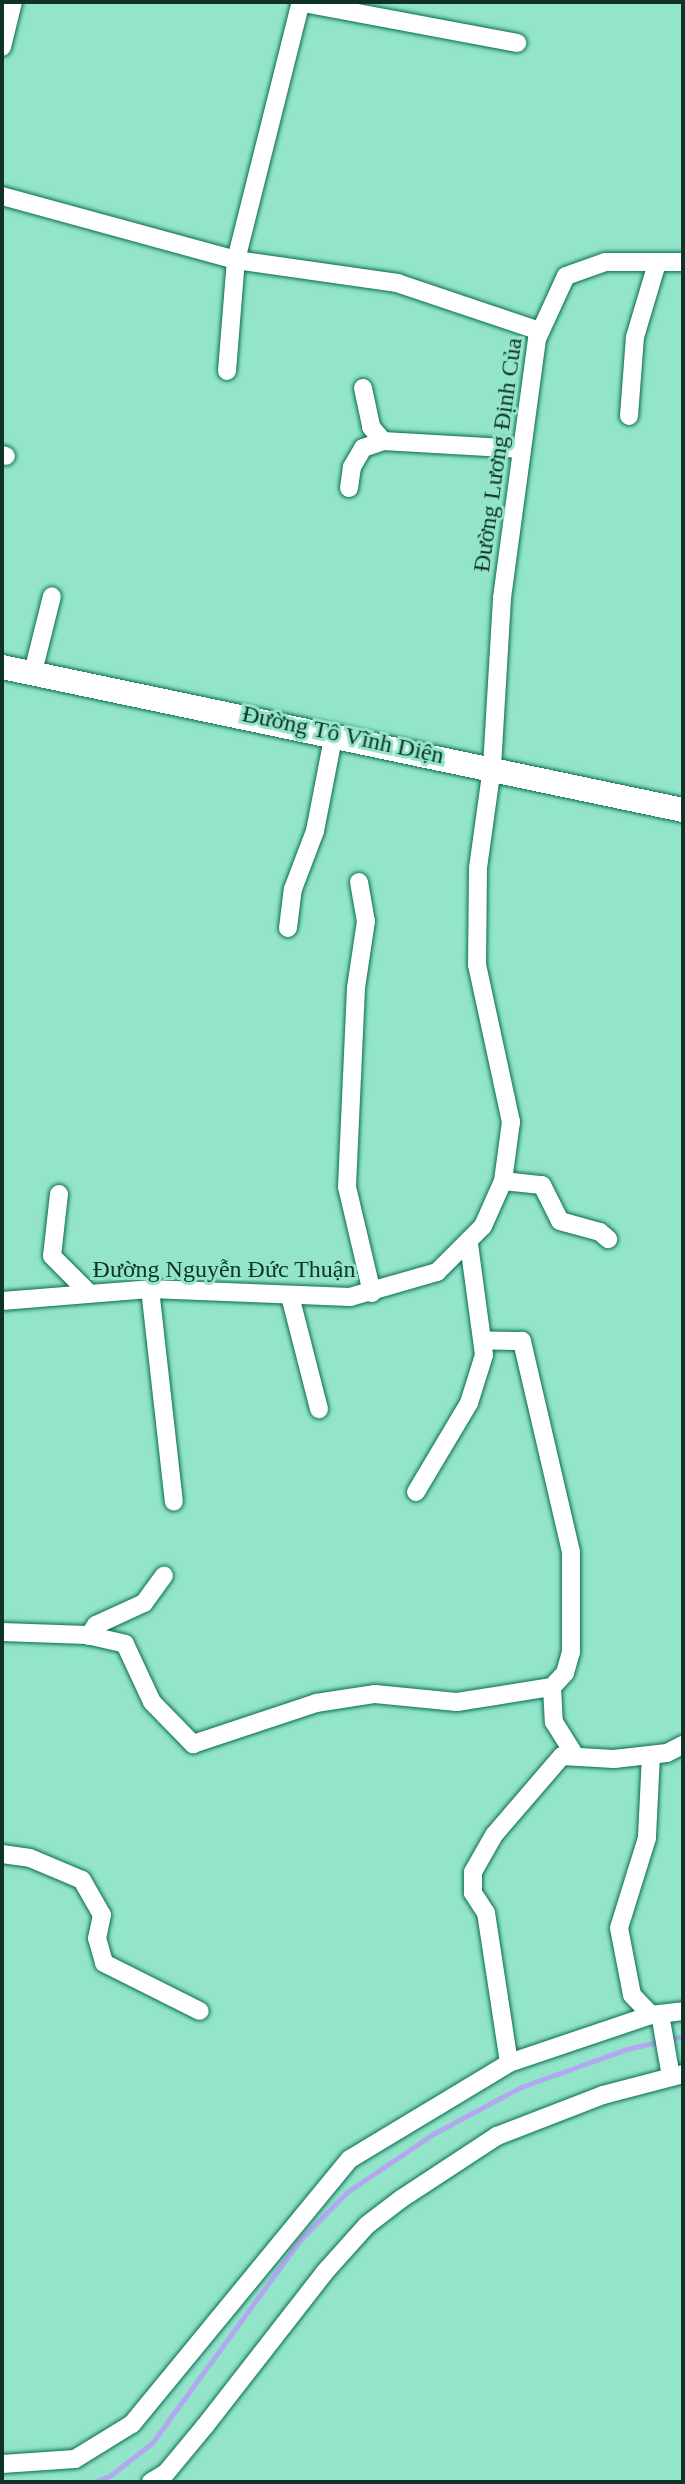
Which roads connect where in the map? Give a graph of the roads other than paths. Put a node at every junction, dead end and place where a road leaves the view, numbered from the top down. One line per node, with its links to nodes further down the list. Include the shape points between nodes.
1 (13, 2): 4 (street)
2 (303, 2): 3 (street); 6 (street)
3 (517, 43)
4 (2, 47)
5 (2, 196): 6 (street)
6 (236, 260): 9 (street, via 397,283); 10 (street)
7 (683, 262): 8 (street, Đường Lương Định Của)
8 (657, 263): 9 (street, Đường Lương Định Của, via 605,262 566,276); 12 (street, via 635,337)
9 (540, 331): 14 (street, Đường Lương Định Của)
10 (227, 371)
11 (363, 388): 13 (street, via 371,427)
12 (629, 416)
13 (383, 441): 14 (street); 15 (street, via 363,448 352,467)
14 (522, 449): 20 (street, Đường Lương Định Của, via 502,598)
15 (349, 488)
16 (52, 596): 18 (street)
17 (2, 667): 18 (main road, Đường Tô Vĩnh Diện)
18 (33, 672): 19 (main road, Đường Tô Vĩnh Diện)
19 (334, 733): 20 (main road, Đường Tô Vĩnh Diện); 23 (street, via 315,831 293,889)
20 (492, 767): 21 (main road, Đường Tô Vĩnh Diện); 24 (street, Đường Nguyễn Đức Thuận, via 478,868 477,965 511,1122)
21 (683, 810)
22 (359, 882): 30 (street, via 366,921 356,988 347,1187)
23 (288, 928)
24 (503, 1181): 26 (street, via 542,1185 564,1224 600,1232); 27 (street, Đường Nguyễn Đức Thuận)
25 (59, 1194): 29 (street, via 52,1256)
26 (608, 1239)
27 (469, 1244): 30 (street, Đường Nguyễn Đức Thuận, via 437,1272); 33 (street)
28 (150, 1289): 29 (street, Đường Nguyễn Đức Thuận); 31 (street, Đường Nguyễn Đức Thuận); 36 (street)
29 (89, 1293): 32 (street, Đường Nguyễn Đức Thuận)
30 (372, 1293): 31 (street, Đường Nguyễn Đức Thuận)
31 (290, 1296): 34 (street)
32 (2, 1301)
33 (483, 1340): 35 (street, via 484,1355 469,1403); 40 (street, via 522,1341 571,1552 571,1652 565,1673)
34 (319, 1409)
35 (416, 1492)
36 (174, 1502)
37 (164, 1575): 39 (street, via 144,1603 96,1625)
38 (2, 1632): 39 (street)
39 (89, 1636): 40 (street, via 125,1644 152,1702 193,1744 316,1703 360,1696 457,1702)
40 (552, 1687): 42 (street, via 554,1722)
41 (683, 1745): 43 (street)
42 (573, 1753): 43 (street, via 614,1759); 48 (street, via 562,1756 494,1835 473,1872 473,1893 486,1913)
43 (651, 1755): 47 (street, via 647,1838 619,1928 632,1995)
44 (2, 1854): 45 (street, via 30,1858 82,1880 102,1915 97,1938 104,1963)
45 (200, 2011)
46 (683, 2011): 47 (street)
47 (658, 2017): 48 (street); 49 (street)
48 (509, 2063): 50 (street, via 350,2159 132,2424 75,2459)
49 (675, 2071): 51 (street, via 497,2136 367,2225 185,2450)
50 (2, 2464)
51 (151, 2482)

